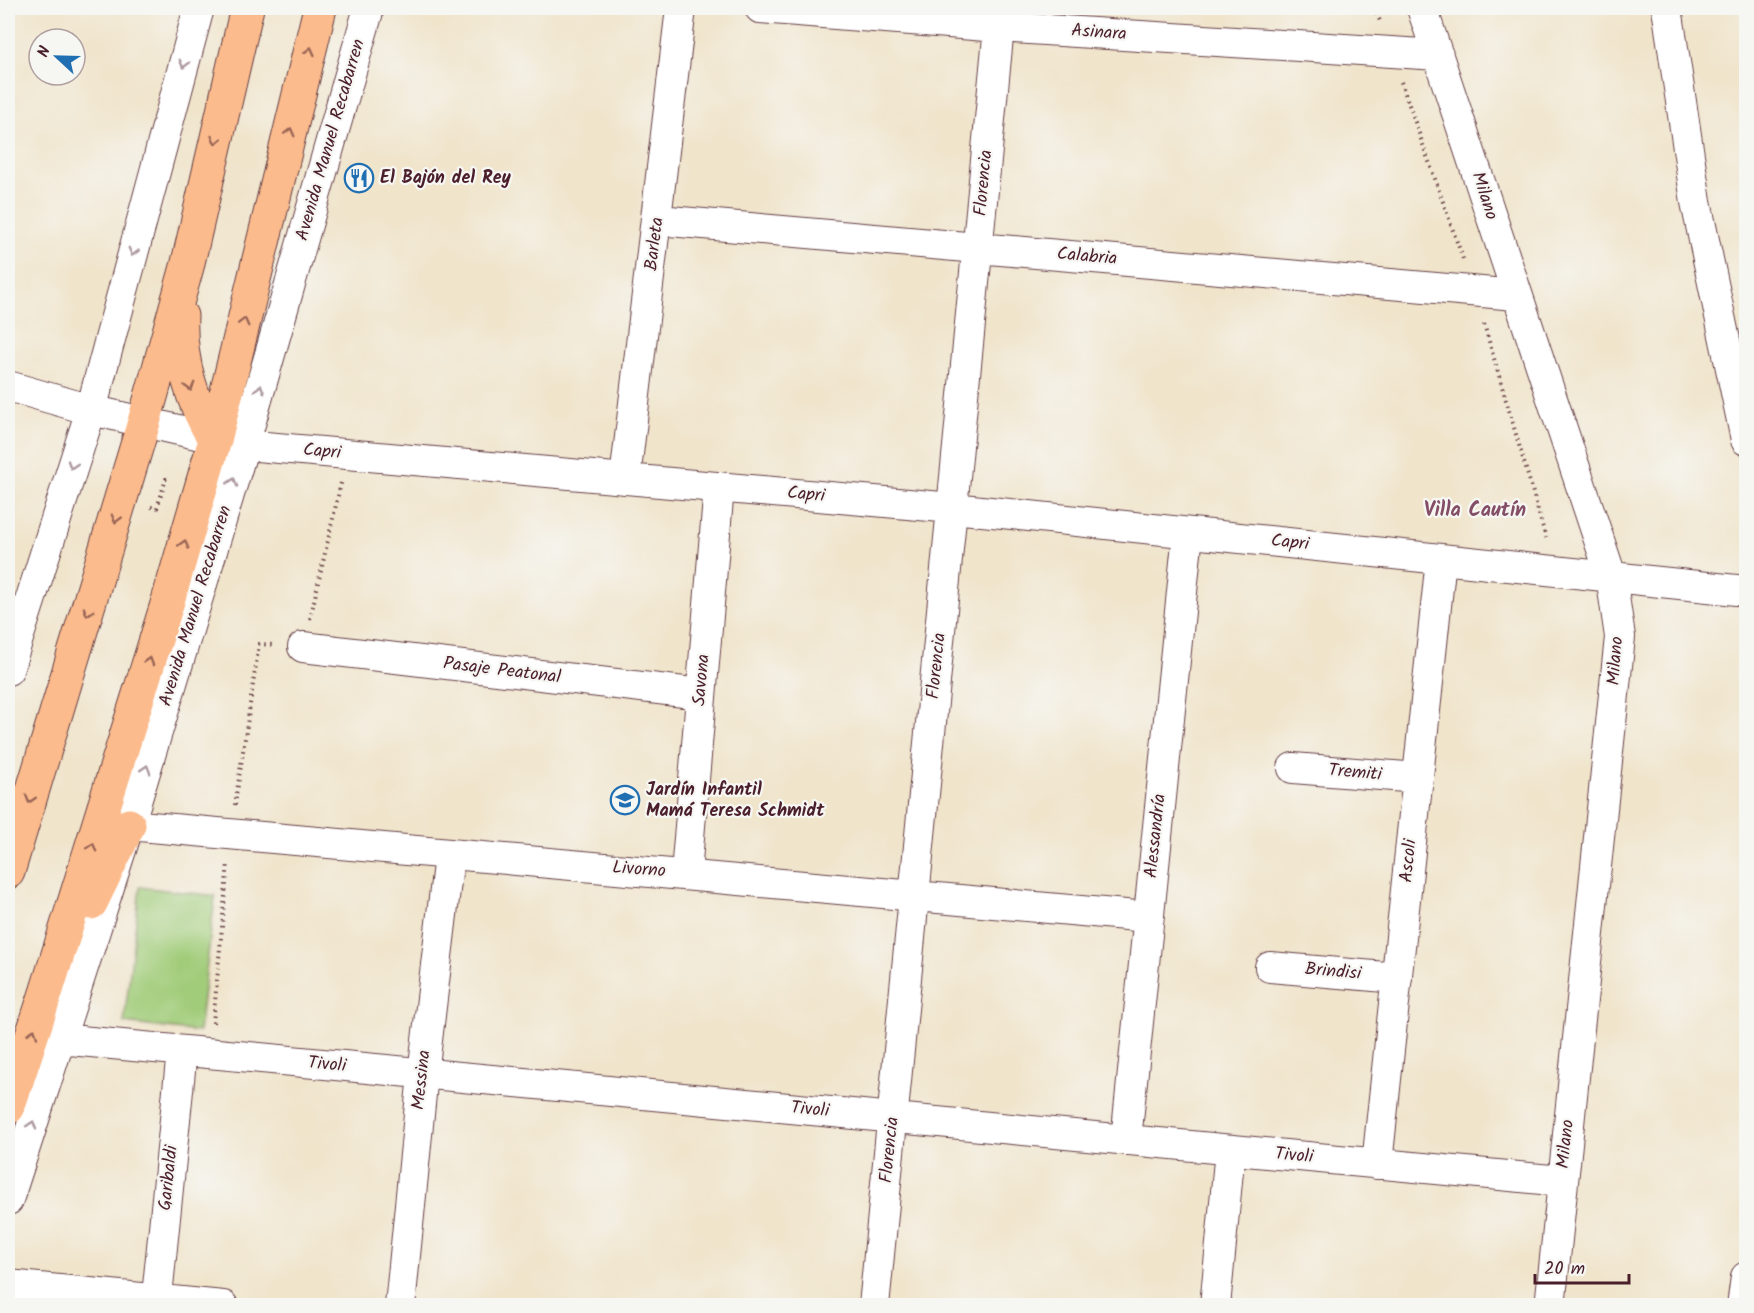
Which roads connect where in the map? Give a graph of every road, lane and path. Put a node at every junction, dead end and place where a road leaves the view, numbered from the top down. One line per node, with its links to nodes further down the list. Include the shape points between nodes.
1 (199, 8): 16 (street, one-way to 16)
2 (247, 8): 13 (main road, one-way to 13)
3 (320, 8): 19 (main road, Avenida Manuel Recabarren, one-way to 3)
4 (369, 8): 19 (street, Avenida Manuel Recabarren, one-way to 4)
5 (681, 8): 11 (street, Barleta)
6 (760, 8): 9 (street, Asinara)
7 (1422, 8): 10 (street, Milano)
8 (1667, 8): 18 (street, via 1696,202)
9 (999, 27): 10 (street, Asinara); 12 (street, Florencia)
10 (1438, 55): 14 (street, Milano)
11 (658, 220): 12 (street, Calabria); 22 (street, Barleta)
12 (978, 248): 14 (street, Calabria); 25 (street, Florencia)
13 (187, 267): 17 (main road); 19 (main road, one-way to 19, via 182,350 194,400)
14 (1516, 295): 28 (street, Milano)
15 (8, 386): 16 (street, Capri)
16 (91, 410): 17 (street, Capri); 31 (street, one-way to 31)
17 (144, 422): 19 (street, Capri); 38 (main road, one-way to 38)
18 (1746, 440)
19 (230, 442): 20 (street, Capri); 35 (street, Avenida Manuel Recabarren, one-way to 19); 44 (main road, Avenida Manuel Recabarren, one-way to 19)
20 (348, 454): 22 (street, Capri); 30 (path)
21 (174, 479): 24 (path, via 166,479 157,508)
22 (625, 479): 23 (street, Capri)
23 (719, 487): 25 (street, Capri); 32 (street, Savona)
24 (141, 503)
25 (953, 508): 26 (street, Capri); 40 (street, Florencia)
26 (1188, 533): 27 (street, Capri); 41 (street, Alessandría)
27 (1441, 559): 28 (street, Capri); 34 (street, Ascoli)
28 (1611, 576): 29 (street, Capri); 53 (street, Milano, via 1620,637)
29 (1746, 591)
30 (303, 647): 32 (street, Pasaje Peatonal); 36 (path, via 259,644)
31 (9, 660)
32 (701, 694): 39 (street, Savona)
33 (1293, 768): 34 (street, Tremiti)
34 (1418, 778): 43 (street, Ascoli)
35 (129, 825): 36 (street, Livorno); 44 (main road); 45 (street, Avenida Manuel Recabarren)
36 (231, 835): 37 (street, Livorno); 46 (path)
37 (449, 856): 39 (street, Livorno); 47 (street, Messina)
38 (8, 872)
39 (686, 873): 40 (street, Livorno)
40 (915, 896): 41 (street, Livorno); 49 (street, Florencia)
41 (1148, 916): 50 (street, Alessandría)
42 (1270, 967): 43 (street, Brindisi)
43 (1397, 978): 52 (street, Ascoli)
44 (46, 993): 48 (main road, Avenida Manuel Recabarren, one-way to 44)
45 (59, 1040): 46 (street, Tivoli); 54 (street, Avenida Manuel Recabarren, one-way to 45)
46 (196, 1053): 47 (street, Tivoli); 57 (street, Garibaldi)
47 (423, 1074): 49 (street, Tivoli); 59 (street, Messina)
48 (8, 1108)
49 (893, 1118): 50 (street, Tivoli); 60 (street, Florencia)
50 (1126, 1140): 51 (street, Tivoli)
51 (1230, 1150): 52 (street, Tivoli); 61 (street)
52 (1377, 1164): 53 (street, Tivoli)
53 (1562, 1181): 62 (street, Milano)
54 (8, 1200)
55 (1746, 1277): 63 (street)
56 (8, 1285): 57 (street)
57 (156, 1302): 58 (street)
58 (223, 1305)
59 (400, 1305)
60 (874, 1305)
61 (1215, 1305)
62 (1550, 1305)
63 (1742, 1305)

